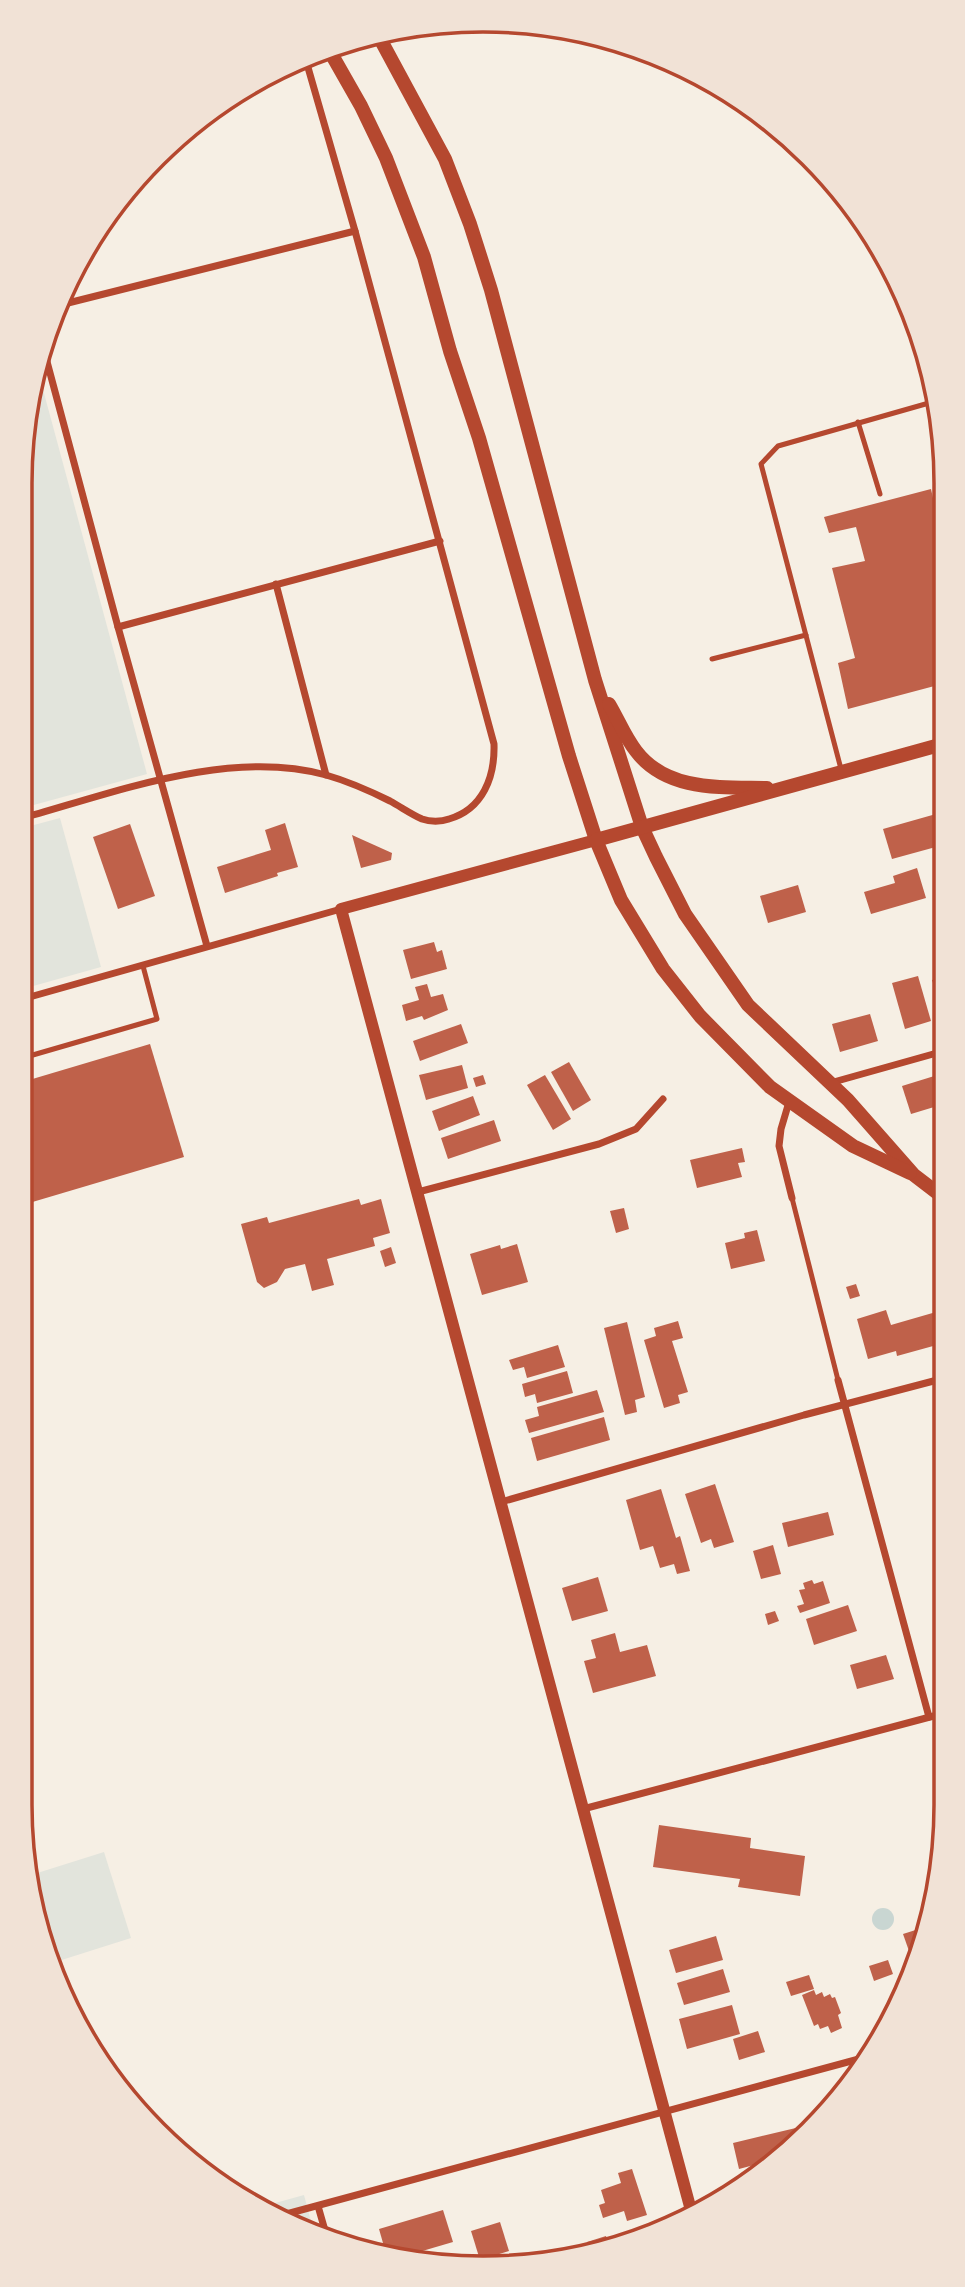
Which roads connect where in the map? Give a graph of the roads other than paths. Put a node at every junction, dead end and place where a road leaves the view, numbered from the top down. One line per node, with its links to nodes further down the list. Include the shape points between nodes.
1 (382, 43): 15 (main road, via 445,159 470,224)
2 (333, 57): 23 (main road, via 386,158 424,257)
3 (308, 67): 4 (street)
4 (355, 231): 5 (street); 10 (street)
5 (69, 303)
6 (48, 364): 12 (street)
7 (926, 404): 8 (lane)
8 (858, 422): 9 (lane); 13 (lane, via 778,446 761,464)
9 (880, 494)
10 (440, 541): 11 (street); 18 (street, via 494,744 490,781 481,797 462,813 425,820)
11 (276, 584): 12 (street); 18 (street)
12 (118, 628): 19 (street)
13 (806, 635): 14 (lane); 17 (lane)
14 (712, 659)
15 (596, 680): 20 (main road, via 636,751 672,779 700,786); 22 (main road)
16 (934, 746): 17 (main road)
17 (842, 772): 20 (main road)
18 (326, 775): 19 (street, via 242,766)
19 (160, 781): 21 (street); 25 (street)
20 (783, 789): 22 (main road)
21 (32, 815)
22 (642, 827): 23 (main road); 30 (main road, via 685,914 718,964 748,1004)
23 (596, 840): 24 (street); 32 (main road, via 621,900 663,969 700,1016)
24 (341, 909): 25 (street); 35 (street)
25 (208, 946): 26 (street)
26 (143, 965): 27 (street); 29 (lane, via 157,1019)
27 (32, 996)
28 (934, 1054): 30 (street)
29 (32, 1055)
30 (829, 1084): 33 (main road)
31 (663, 1099): 35 (street, via 636,1129 599,1144)
32 (789, 1102): 33 (main road, via 853,1146); 36 (street, via 779,1146)
33 (914, 1175): 34 (main road)
34 (934, 1190)
35 (418, 1192): 40 (street)
36 (792, 1198): 37 (lane)
37 (838, 1380): 39 (street)
38 (934, 1381): 39 (street)
39 (845, 1405): 40 (street); 42 (street)
40 (501, 1503): 43 (street)
41 (934, 1716): 42 (street)
42 (929, 1717): 43 (street)
43 (583, 1809): 45 (street)
44 (853, 2061): 45 (street)
45 (665, 2112): 46 (street); 47 (street)
46 (690, 2205)
47 (318, 2206): 48 (street); 49 (street)
48 (292, 2213)
49 (324, 2226)

